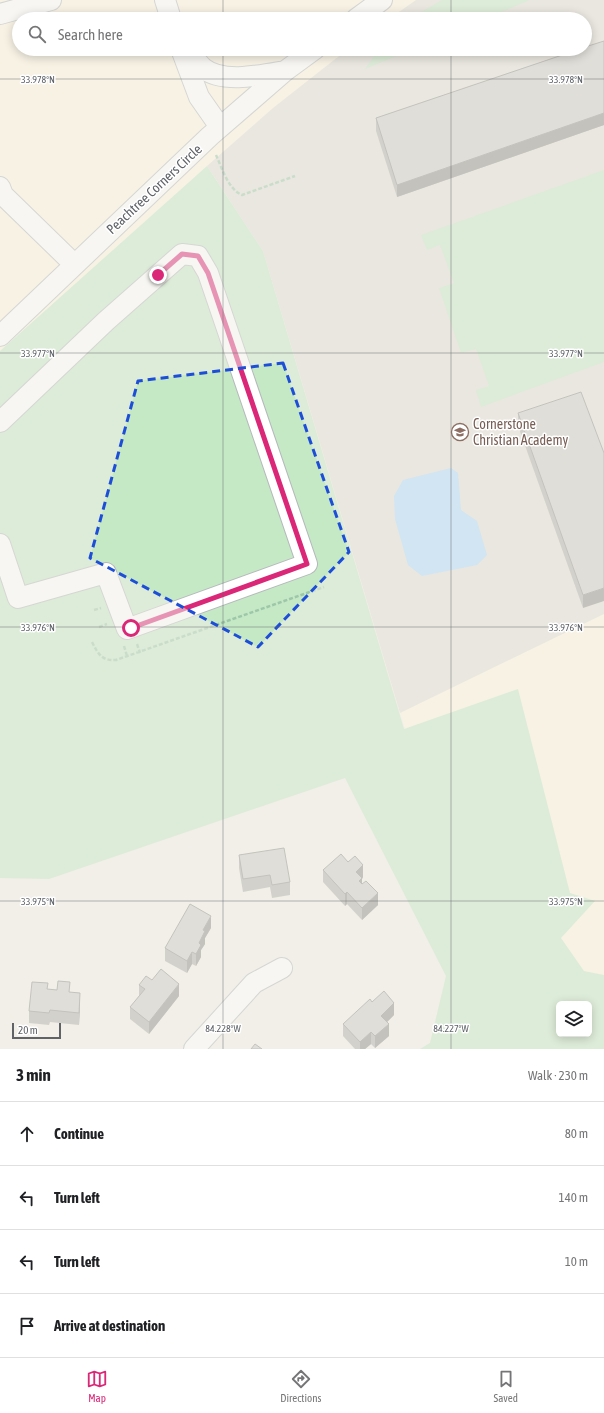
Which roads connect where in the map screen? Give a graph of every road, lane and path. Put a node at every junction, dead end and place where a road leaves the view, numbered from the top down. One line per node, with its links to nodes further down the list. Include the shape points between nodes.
1 (51, 0): 6 (street)
2 (165, 0): 4 (street)
3 (382, 0): 5 (street)
4 (169, 12)
5 (366, 12)
6 (0, 14)
7 (184, 56): 11 (street, via 199,97)
8 (192, 56): 10 (street, via 204,69 224,76 246,77)
9 (305, 56): 10 (street, Peachtree Corners Circle)
10 (285, 71): 11 (street, Peachtree Corners Circle)
11 (220, 127): 15 (street, Peachtree Corners Circle)
12 (216, 155): 13 (path, via 231,186 235,192 242,195)
13 (295, 176)
14 (1, 193): 15 (street)
15 (74, 264): 16 (street, Peachtree Corners Circle)
16 (0, 336)
17 (0, 422): 18 (street, via 106,321 182,254 198,256 208,273 307,564 127,629 106,573 18,598)
18 (0, 544)
19 (324, 586): 22 (path)
20 (92, 642): 22 (path, via 101,658 116,660)
21 (122, 642): 22 (path)
22 (127, 656)
23 (282, 968): 24 (street, via 254,983)
24 (194, 1049)

